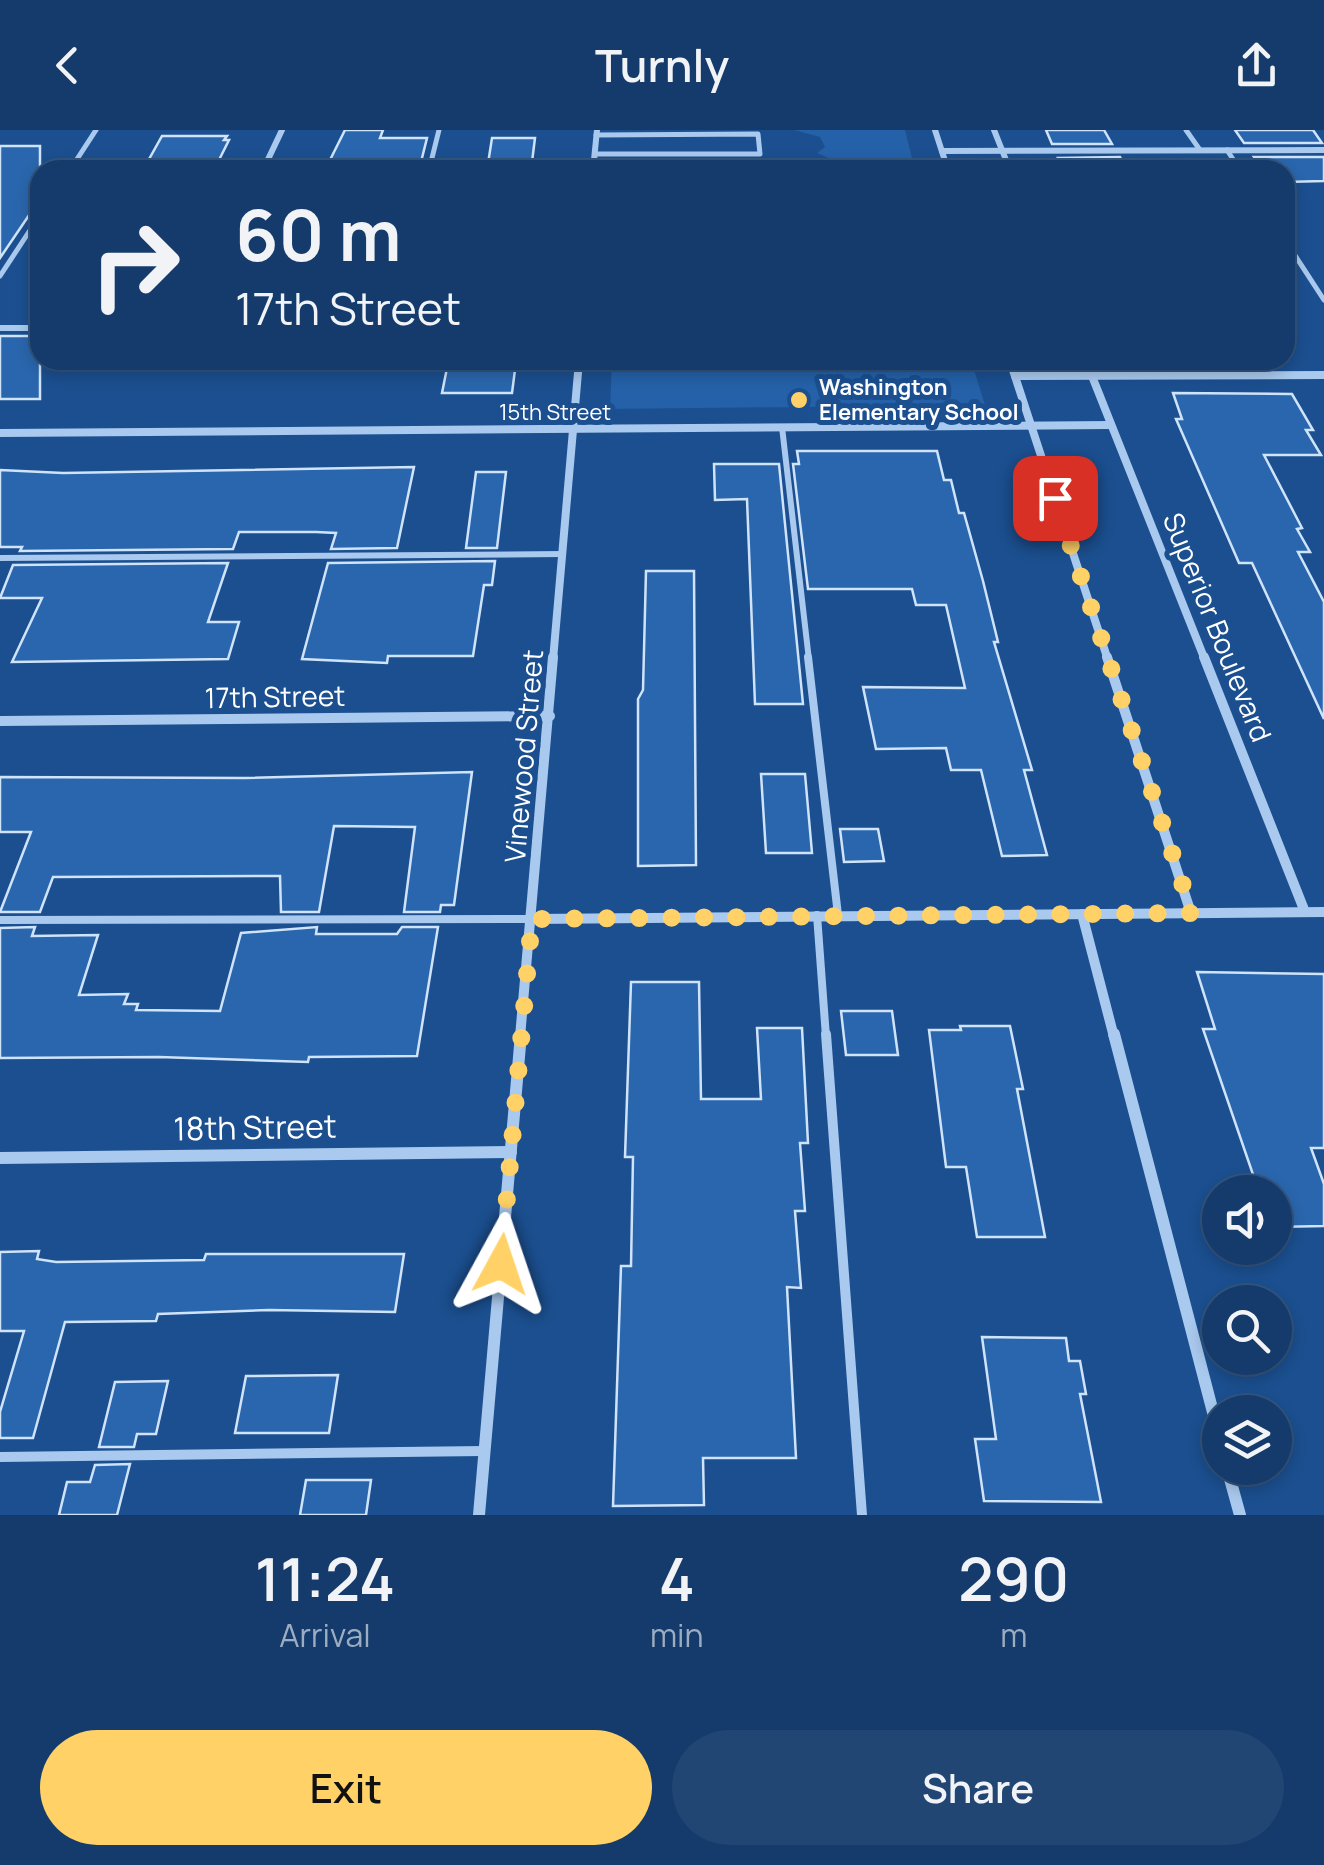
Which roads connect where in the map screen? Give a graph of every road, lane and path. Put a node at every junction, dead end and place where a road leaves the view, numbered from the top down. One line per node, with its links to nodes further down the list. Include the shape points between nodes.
1 (96, 130): 14 (lane)
2 (282, 130): 15 (street)
3 (439, 130): 16 (lane)
4 (935, 130): 11 (street)
5 (994, 130): 12 (street)
6 (1186, 130): 8 (lane)
7 (596, 132): 13 (street); 13 (lane, via 758,134 760,154)
8 (1200, 150): 9 (street); 12 (street)
9 (1226, 150): 10 (street); 20 (lane)
10 (1324, 150)
11 (942, 151): 12 (street); 18 (street)
12 (1002, 151): 19 (street)
13 (594, 154): 17 (street)
14 (76, 160)
15 (268, 160)
16 (432, 160)
17 (594, 160)
18 (945, 160)
19 (1006, 160)
20 (1233, 160)
21 (30, 231): 23 (lane)
22 (1295, 255): 24 (lane)
23 (0, 276)
24 (1324, 300)
25 (0, 328): 26 (street)
26 (30, 328)
27 (577, 370): 36 (street, Vinewood Street)
28 (1013, 370): 31 (street)
29 (1089, 370): 32 (street, Superior Boulevard)
30 (1324, 375): 32 (street)
31 (1015, 376): 32 (street); 33 (street)
32 (1092, 376): 34 (street, Superior Boulevard)
33 (1031, 425): 34 (street, 15th Street); 35 (street, 15th Street); 44 (street)
34 (1110, 425): 42 (street, Superior Boulevard)
35 (782, 427): 36 (street, 15th Street); 45 (lane)
36 (573, 429): 37 (street, 15th Street); 38 (street, Vinewood Street)
37 (0, 433)
38 (563, 554): 39 (lane); 40 (street, Vinewood Street)
39 (0, 558)
40 (550, 716): 41 (street, 17th Street); 48 (street, Vinewood Street)
41 (0, 721)
42 (1304, 912): 43 (street); 44 (street)
43 (1324, 912)
44 (1192, 913): 46 (street)
45 (838, 914): 46 (street); 47 (street)
46 (1082, 914): 52 (street)
47 (818, 915): 48 (street); 57 (lane)
48 (532, 919): 49 (lane); 50 (street, Vinewood Street)
49 (0, 920)
50 (511, 1152): 51 (street, 18th Street); 53 (street, Vinewood Street)
51 (0, 1158)
52 (1208, 1395)
53 (484, 1451): 54 (lane); 56 (street, Vinewood Street)
54 (0, 1457)
55 (1232, 1485): 58 (street)
56 (479, 1515)
57 (862, 1515)
58 (1240, 1515)

